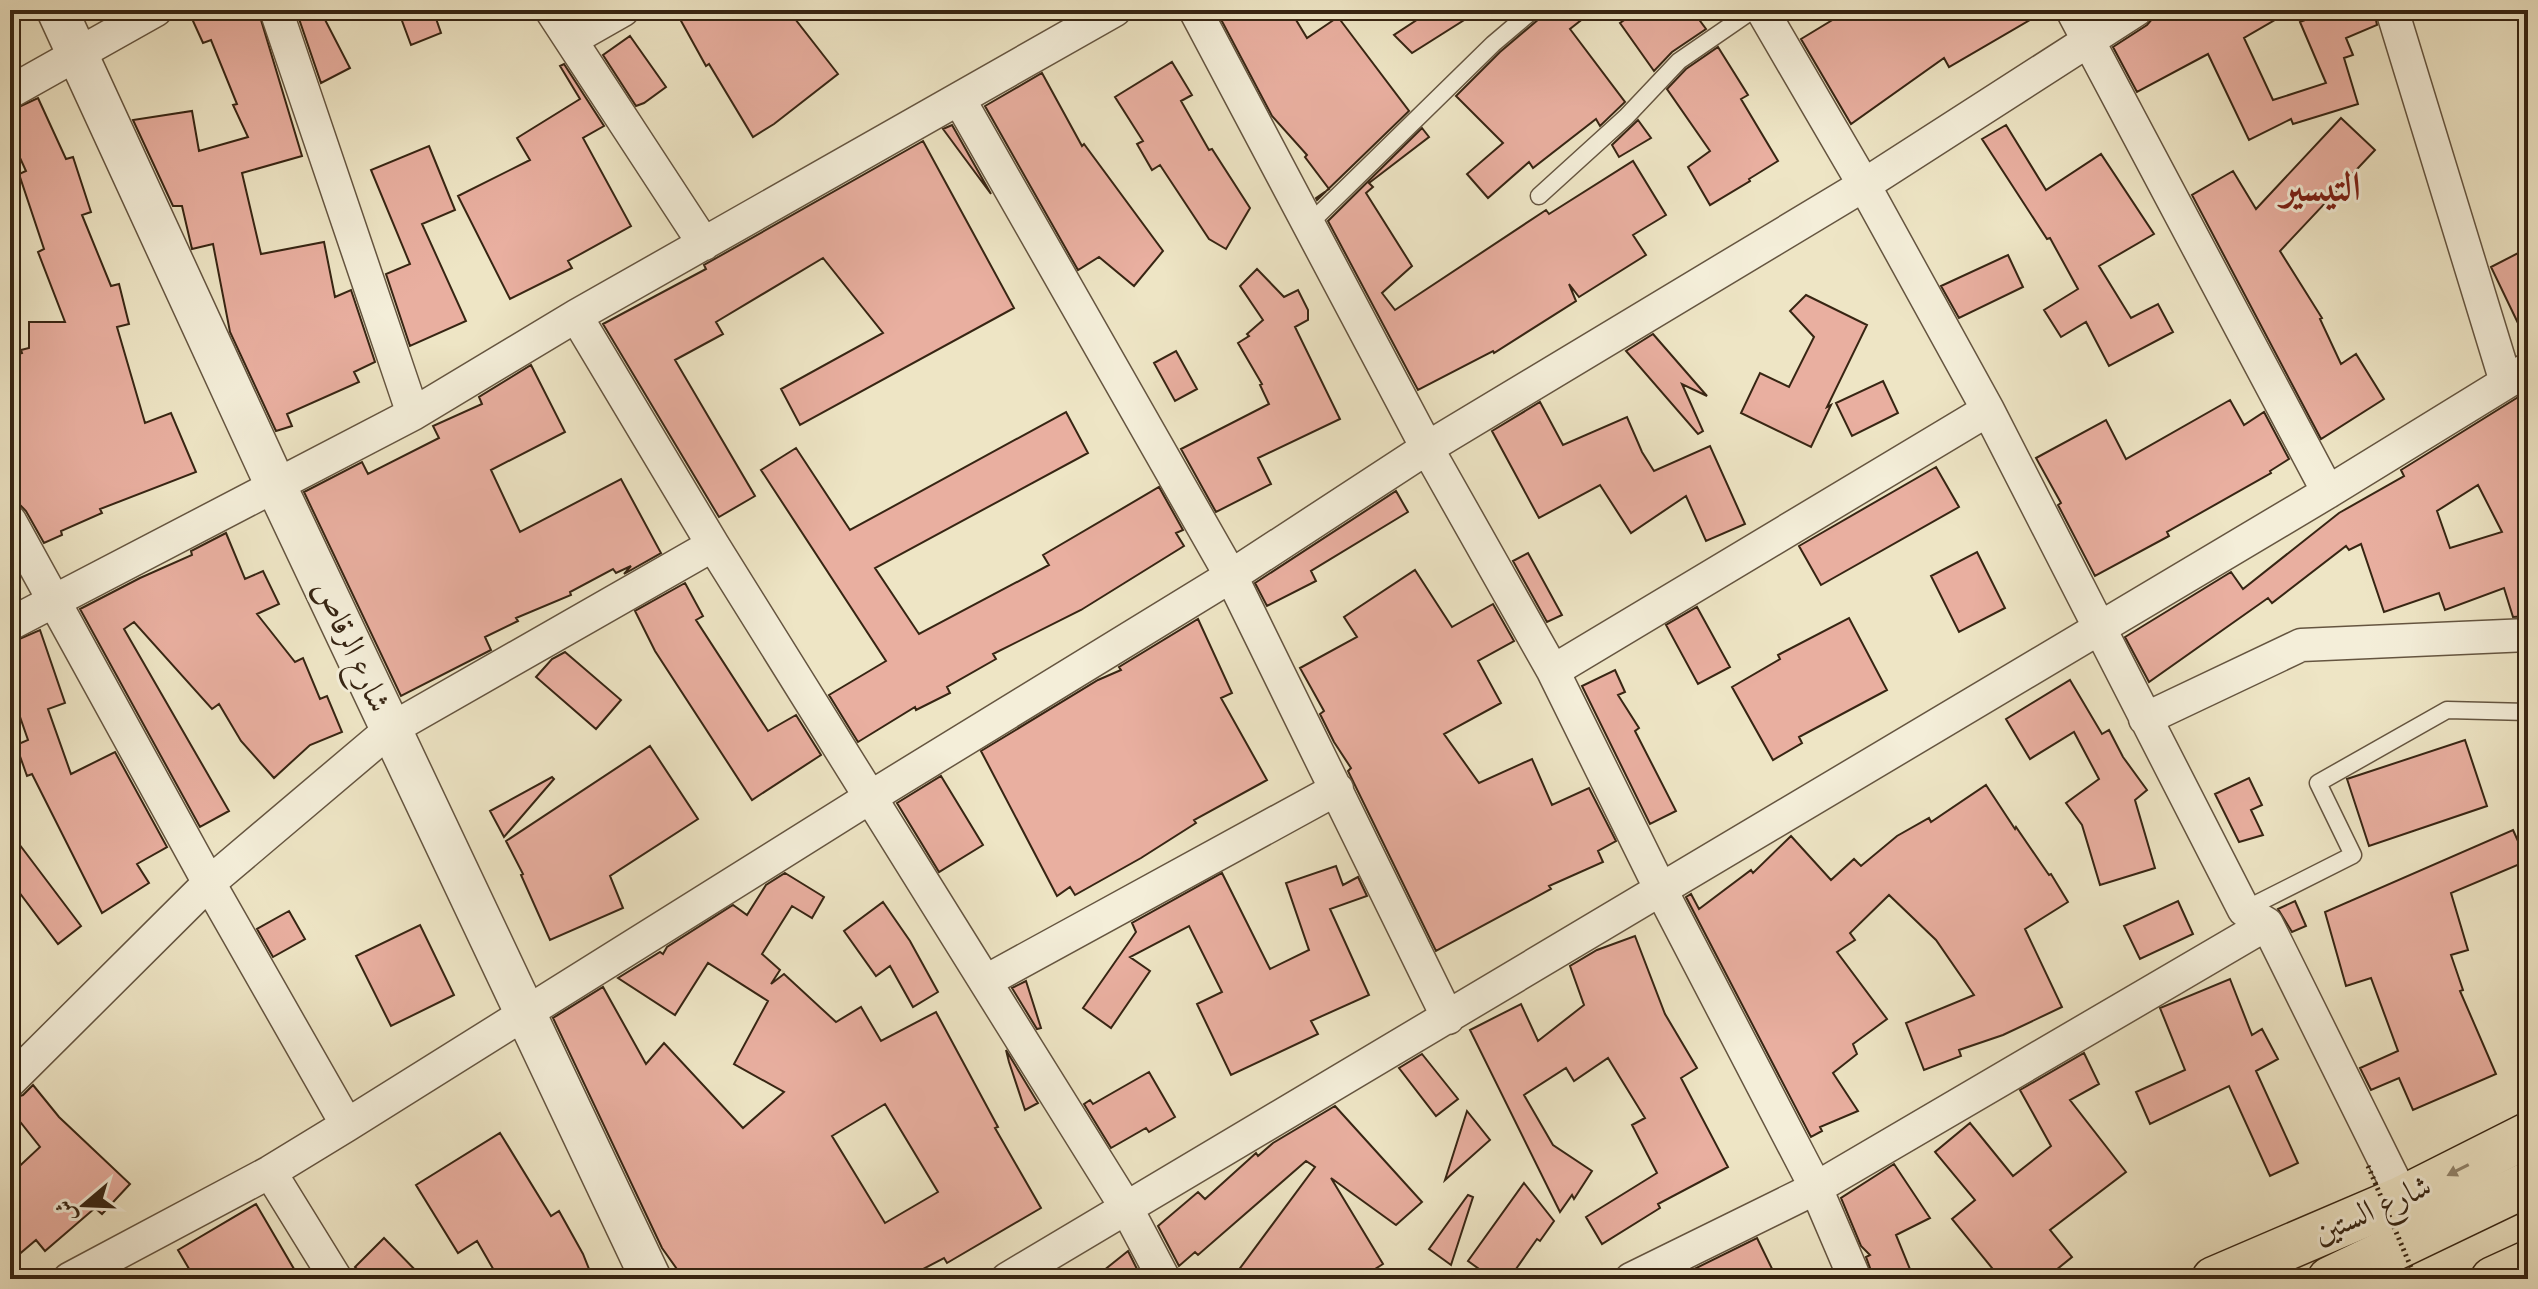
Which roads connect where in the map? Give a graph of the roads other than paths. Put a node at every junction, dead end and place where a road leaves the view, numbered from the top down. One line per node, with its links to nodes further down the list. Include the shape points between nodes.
1 (57, 10): 16 (street, شارع الرقاص)
2 (156, 10): 16 (street)
3 (276, 10): 26 (street)
4 (551, 10): 14 (street)
5 (623, 10): 14 (street)
6 (1115, 10): 18 (street)
7 (1195, 10): 21 (street)
8 (1533, 10): 21 (lane)
9 (1753, 10): 20 (lane, via 1679,61)
10 (1762, 10): 19 (street)
11 (2072, 10): 15 (street)
12 (2136, 10): 15 (street)
13 (2392, 10): 24 (street)
14 (572, 39): 22 (street)
15 (2088, 39): 19 (street); 29 (street)
16 (78, 53): 17 (street); 28 (street, شارع الرقاص)
17 (10, 92)
18 (959, 99): 22 (street); 32 (street)
19 (1864, 185): 25 (street); 27 (street)
20 (1539, 196)
21 (1308, 225): 27 (street)
22 (704, 244): 23 (street)
23 (576, 316): 26 (street); 31 (street)
24 (2517, 376): 29 (street)
25 (1988, 410): 35 (street); 37 (street)
26 (413, 414): 28 (street)
27 (1427, 448): 32 (street); 37 (street)
28 (276, 486): 33 (street); 40 (street, شارع الرقاص)
29 (2328, 492): 35 (street)
30 (10, 521): 33 (street)
31 (713, 545): 40 (street); 42 (street)
32 (1231, 576): 41 (street); 42 (street)
33 (55, 601): 34 (street); 43 (street)
34 (10, 624)
35 (2100, 627): 39 (street); 44 (street)
36 (2528, 635): 39 (street, via 2301,645)
37 (1553, 671): 44 (street)
38 (2528, 712): 45 (lane, via 2447,710 2318,783 2353,855)
39 (2145, 719): 45 (street)
40 (391, 729): 43 (street); 47 (street, شارع الرقاص)
41 (1337, 789): 46 (street); 48 (street)
42 (869, 798): 46 (street); 47 (street)
43 (209, 883): 49 (street); 50 (street)
44 (1661, 890): 48 (street); 54 (street)
45 (2255, 917): 54 (street); 55 (street)
46 (986, 981): 56 (street)
47 (527, 1014): 50 (street); 60 (street, شارع الرقاص)
48 (1448, 1018): 56 (street)
49 (10, 1081)
50 (347, 1125): 52 (street)
51 (2528, 1135): 55 (main road, شارع الستين, one-way to 55)
52 (270, 1172): 58 (street); 59 (street)
53 (2528, 1184): 66 (main road, شارع الستين)
54 (1816, 1188): 63 (street); 64 (street)
55 (2403, 1198): 65 (main road, شارع الستين)
56 (1127, 1209): 61 (street); 62 (street)
57 (2528, 1263): 67 (main road)
58 (69, 1279)
59 (336, 1279)
60 (651, 1279)
61 (1007, 1279)
62 (1164, 1279)
63 (1631, 1279)
64 (1855, 1279)
65 (2214, 1279)
66 (2330, 1279)
67 (2493, 1279)

